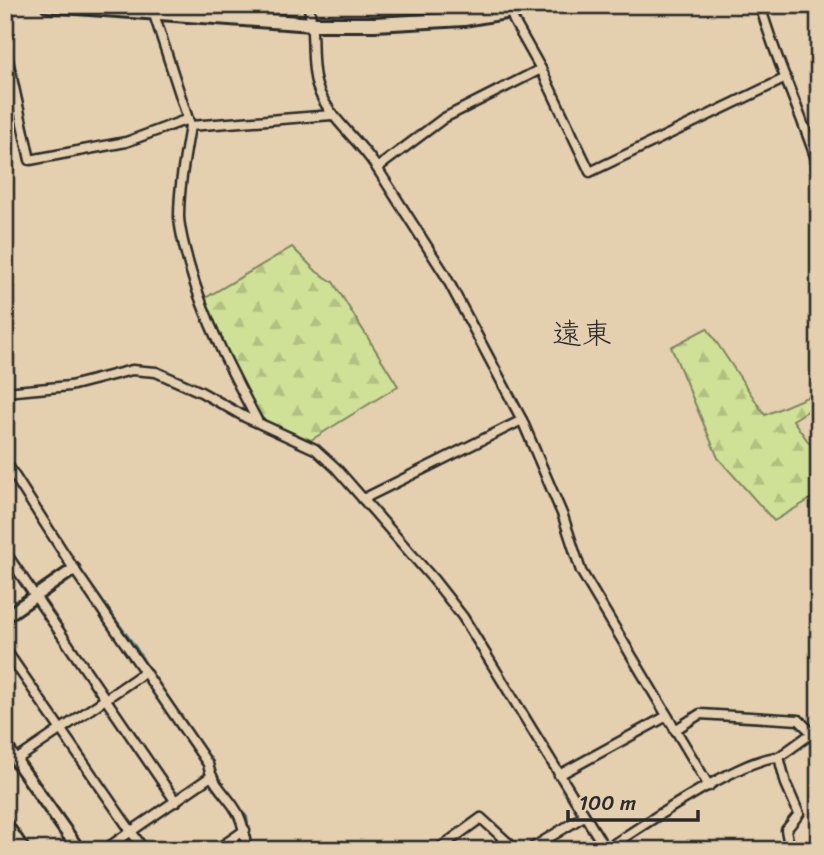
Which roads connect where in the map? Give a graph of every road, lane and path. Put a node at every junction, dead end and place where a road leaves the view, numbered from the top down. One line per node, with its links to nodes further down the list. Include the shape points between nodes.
1 (48, 5): 5 (main road)
2 (308, 5): 7 (street)
3 (548, 5): 6 (main road)
4 (760, 5): 10 (street)
5 (152, 9): 7 (main road); 13 (street)
6 (510, 9): 7 (main road, via 464,19); 9 (street)
7 (313, 23): 12 (street, via 316,83)
8 (5, 46): 11 (street)
9 (541, 69): 10 (street, via 590,172); 14 (street, via 443,118)
10 (786, 78): 15 (street)
11 (10, 88): 13 (street, via 30,160 126,142)
12 (332, 115): 13 (street); 14 (street)
13 (189, 122): 18 (street, via 179,220 185,249 210,326)
14 (377, 168): 17 (street, via 444,273)
15 (819, 168)
16 (5, 392): 18 (street, via 69,386 142,371 162,375)
17 (522, 420): 20 (street); 28 (street, via 581,571)
18 (258, 422): 20 (street, via 315,449)
19 (5, 461): 22 (street)
20 (363, 499): 36 (street, via 463,617)
21 (5, 552): 23 (street)
22 (74, 569): 23 (street); 26 (street)
23 (36, 596): 24 (street); 27 (street)
24 (5, 617)
25 (5, 649): 29 (street)
26 (145, 672): 27 (street); 37 (street, via 208,764)
27 (106, 699): 29 (street); 39 (street)
28 (667, 716): 30 (street); 36 (street)
29 (61, 730): 35 (street); 43 (street)
30 (675, 730): 31 (street, via 700,714 799,720); 38 (street)
31 (815, 731): 33 (street); 34 (street)
32 (5, 745): 35 (street)
33 (819, 747)
34 (779, 757): 38 (street); 54 (street, via 799,814 786,830)
35 (16, 760): 46 (street)
36 (559, 775): 40 (street)
37 (210, 777): 39 (street); 42 (street, via 235,808)
38 (709, 786): 44 (street)
39 (176, 802): 43 (street)
40 (584, 816): 44 (street); 53 (street)
41 (5, 823): 45 (street)
42 (245, 830): 49 (street); 50 (street)
43 (130, 831): 47 (street); 48 (street)
44 (606, 849)
45 (24, 850)
46 (79, 850)
47 (104, 850)
48 (144, 850)
49 (216, 850)
50 (246, 850)
51 (437, 850): 52 (street, via 481,818)
52 (516, 850)
53 (528, 850)
54 (790, 850)

